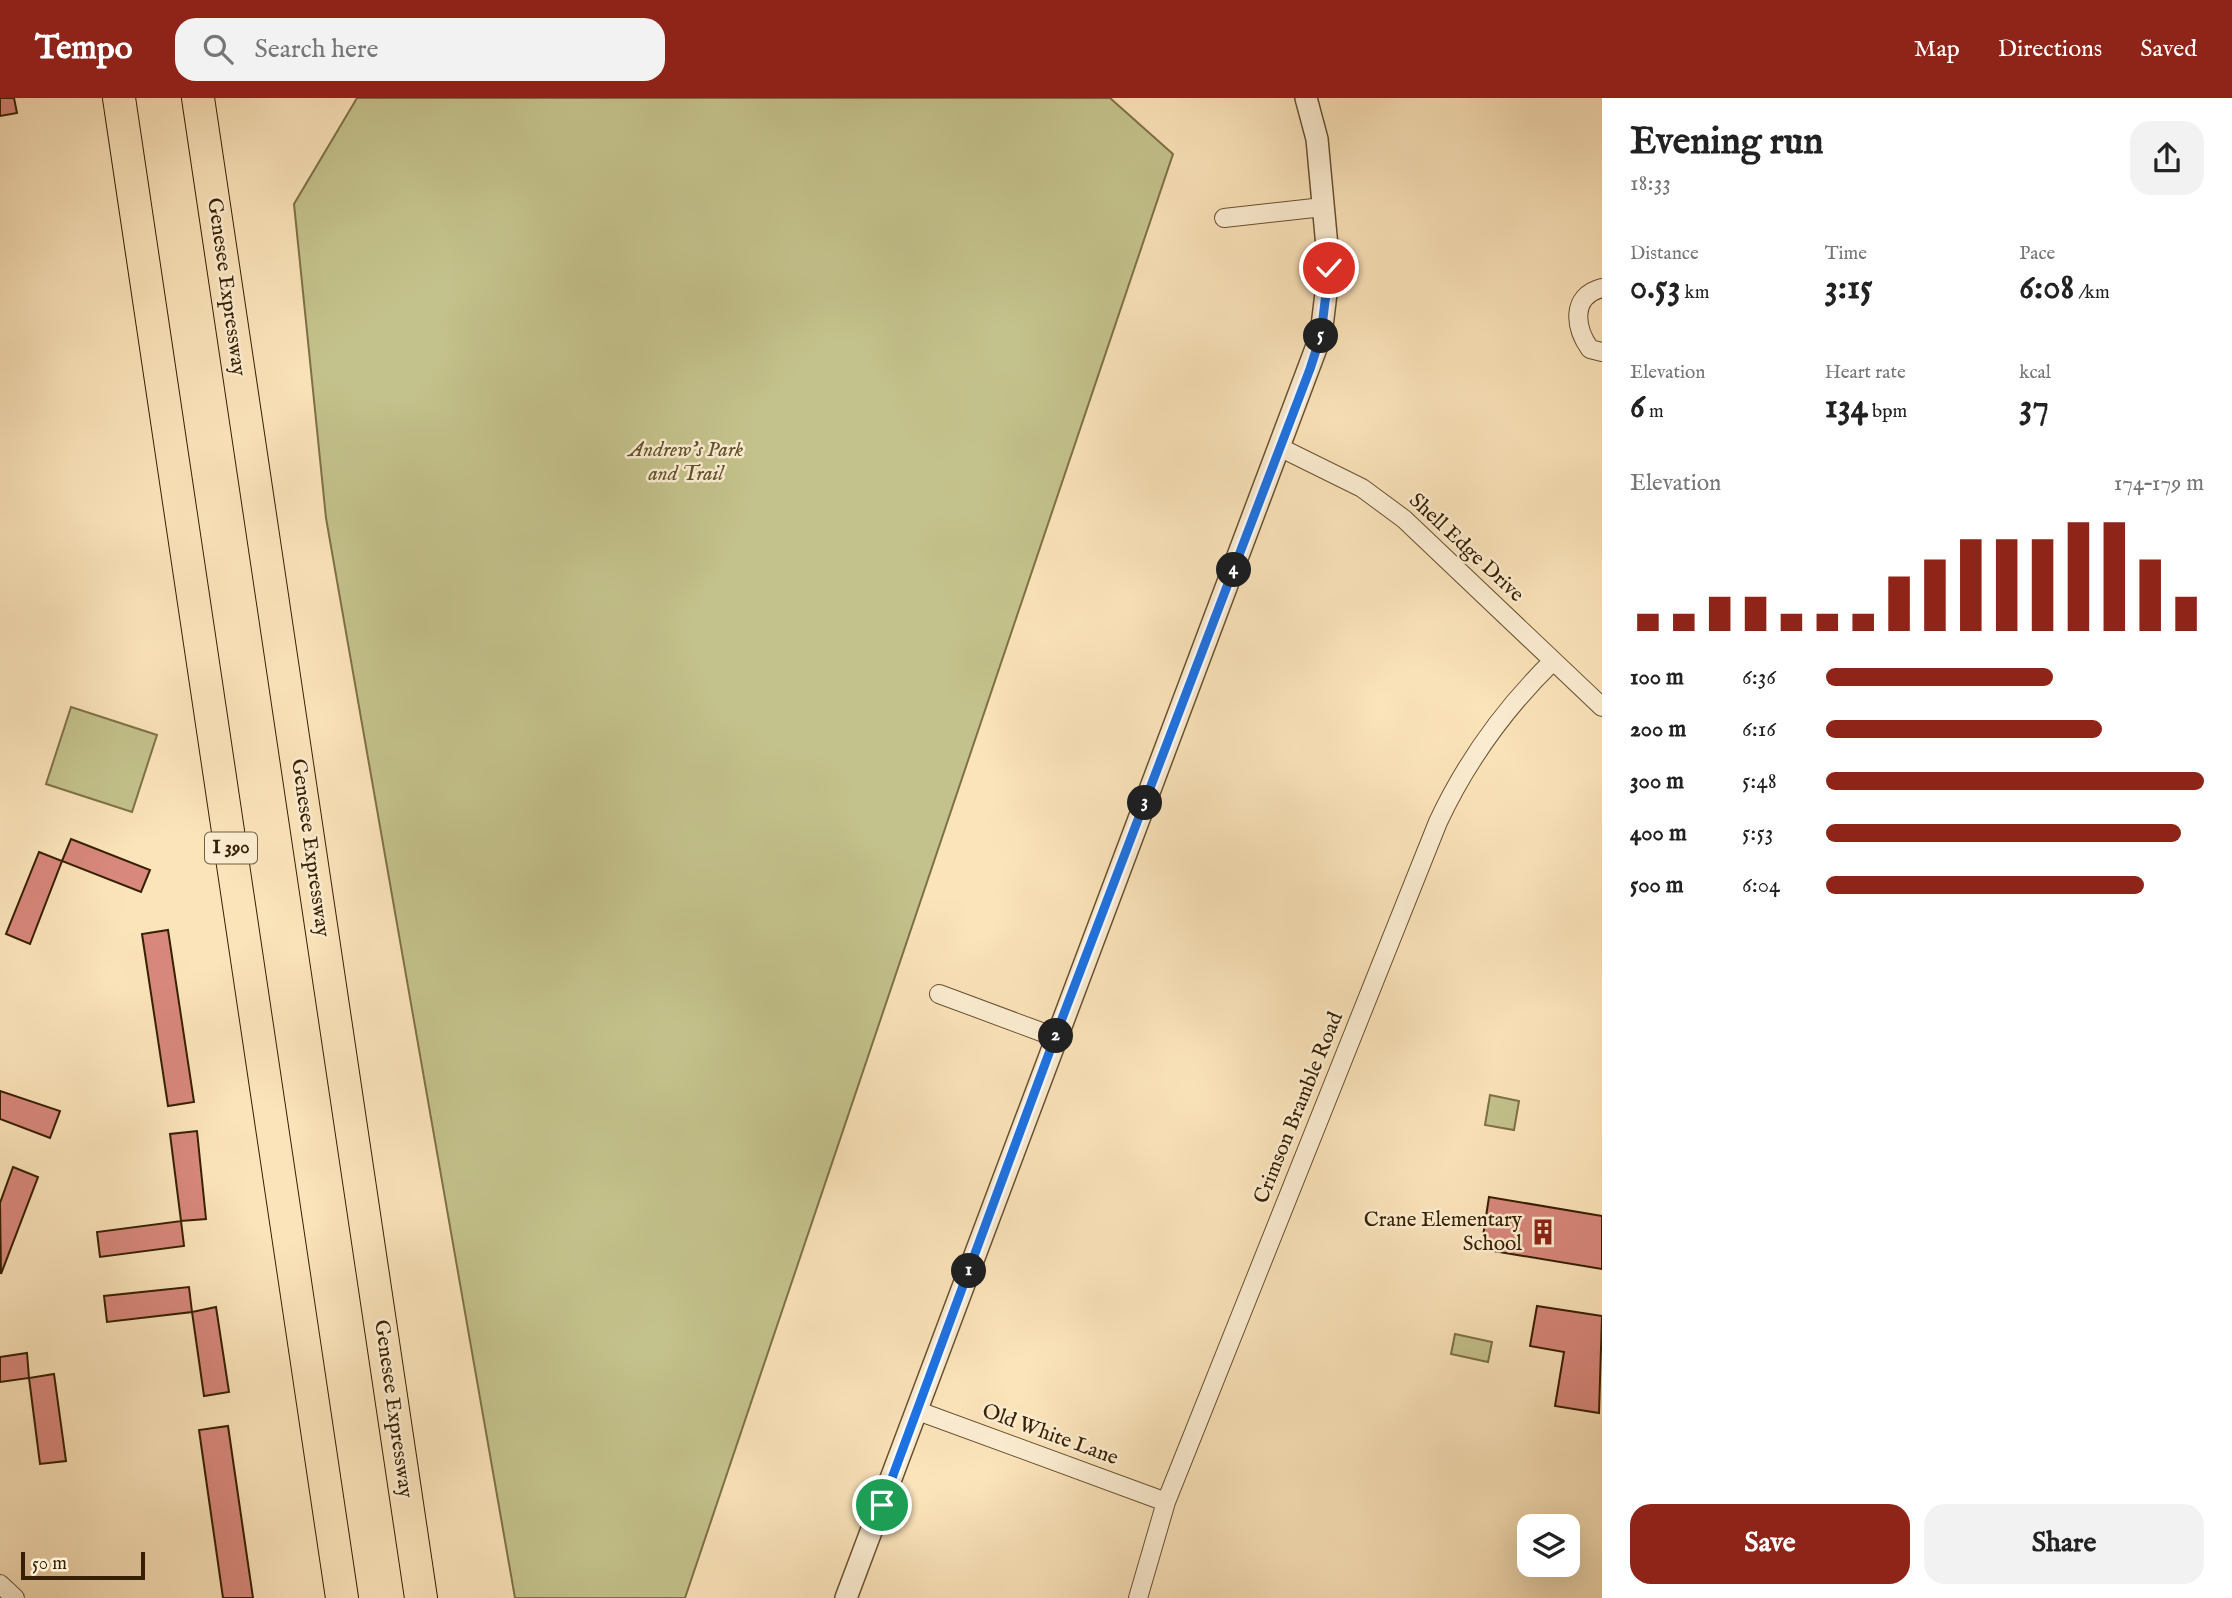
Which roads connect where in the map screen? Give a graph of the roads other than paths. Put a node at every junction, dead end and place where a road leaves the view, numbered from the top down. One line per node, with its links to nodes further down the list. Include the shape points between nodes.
1 (119, 98): 17 (highway, I 390)
2 (198, 98): 18 (highway, Genesee Expressway)
3 (1306, 98): 4 (street, via 1317,139)
4 (1323, 207): 5 (street); 8 (street, via 1329,268 1321,335)
5 (1224, 218)
6 (1602, 288): 7 (street, via 1583,299 1577,325 1590,349)
7 (1602, 352)
8 (1281, 448): 9 (street, Shell Edge Drive, via 1362,488 1404,519); 12 (street)
9 (1553, 661): 10 (street, Shell Edge Drive); 14 (street, Crimson Bramble Road, via 1498,721 1438,822)
10 (1602, 707)
11 (939, 994): 12 (street)
12 (1055, 1037): 13 (street)
13 (918, 1411): 14 (street, Old White Lane); 19 (street)
14 (1166, 1502): 20 (street, Crimson Bramble Road)
15 (0, 1584): 16 (street)
16 (15, 1598)
17 (342, 1598)
18 (422, 1598)
19 (846, 1598)
20 (1138, 1598)

